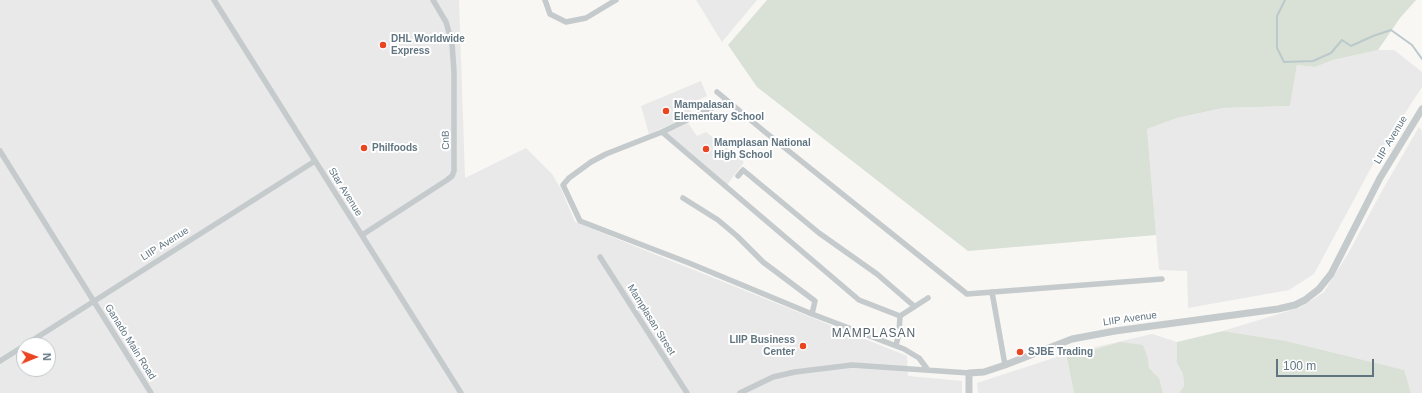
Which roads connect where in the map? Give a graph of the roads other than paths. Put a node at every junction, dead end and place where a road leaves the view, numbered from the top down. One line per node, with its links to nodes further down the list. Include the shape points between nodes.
1 (214, 0): 10 (street, Star Avenue)
2 (433, 0): 13 (street, CnB, via 449,29 453,47 454,173)
3 (545, 0): 4 (street, via 550,14 566,22 586,18)
4 (616, 0)
5 (717, 92): 6 (street)
6 (727, 101): 8 (street); 16 (street, via 967,294)
7 (1422, 109): 26 (street, LIIP Avenue, via 1380,178 1334,270 1306,300 1278,309 1079,338)
8 (662, 132): 20 (street, via 606,154 569,178 563,185 580,221); 21 (street, via 859,300)
9 (0, 152): 18 (street, Ganado Main Road)
10 (315, 160): 13 (street, Star Avenue); 18 (street, LIIP Avenue)
11 (738, 176): 19 (street, via 743,170 819,233 877,274)
12 (683, 198): 20 (street, via 718,220 763,262 815,301)
13 (362, 235): 30 (street, Star Avenue)
14 (600, 257): 31 (street, Mamplasan Street)
15 (1162, 279): 16 (street)
16 (992, 292): 26 (street)
17 (928, 298): 19 (street)
18 (94, 301): 22 (street, LIIP Avenue); 29 (street, Ganado Main Road)
19 (914, 306): 21 (street)
20 (812, 314): 23 (street)
21 (900, 316): 23 (street)
22 (38, 337)
23 (896, 345): 27 (street, via 919,358)
24 (16, 351): 25 (street, LIIP Avenue)
25 (0, 361)
26 (1005, 366): 28 (street, LIIP Avenue)
27 (928, 370): 28 (street, LIIP Avenue); 32 (street, LIIP Avenue, via 852,365 822,368 772,377)
28 (969, 373): 33 (street)
29 (151, 393)
30 (461, 393)
31 (687, 393)
32 (740, 393)
33 (969, 393)

